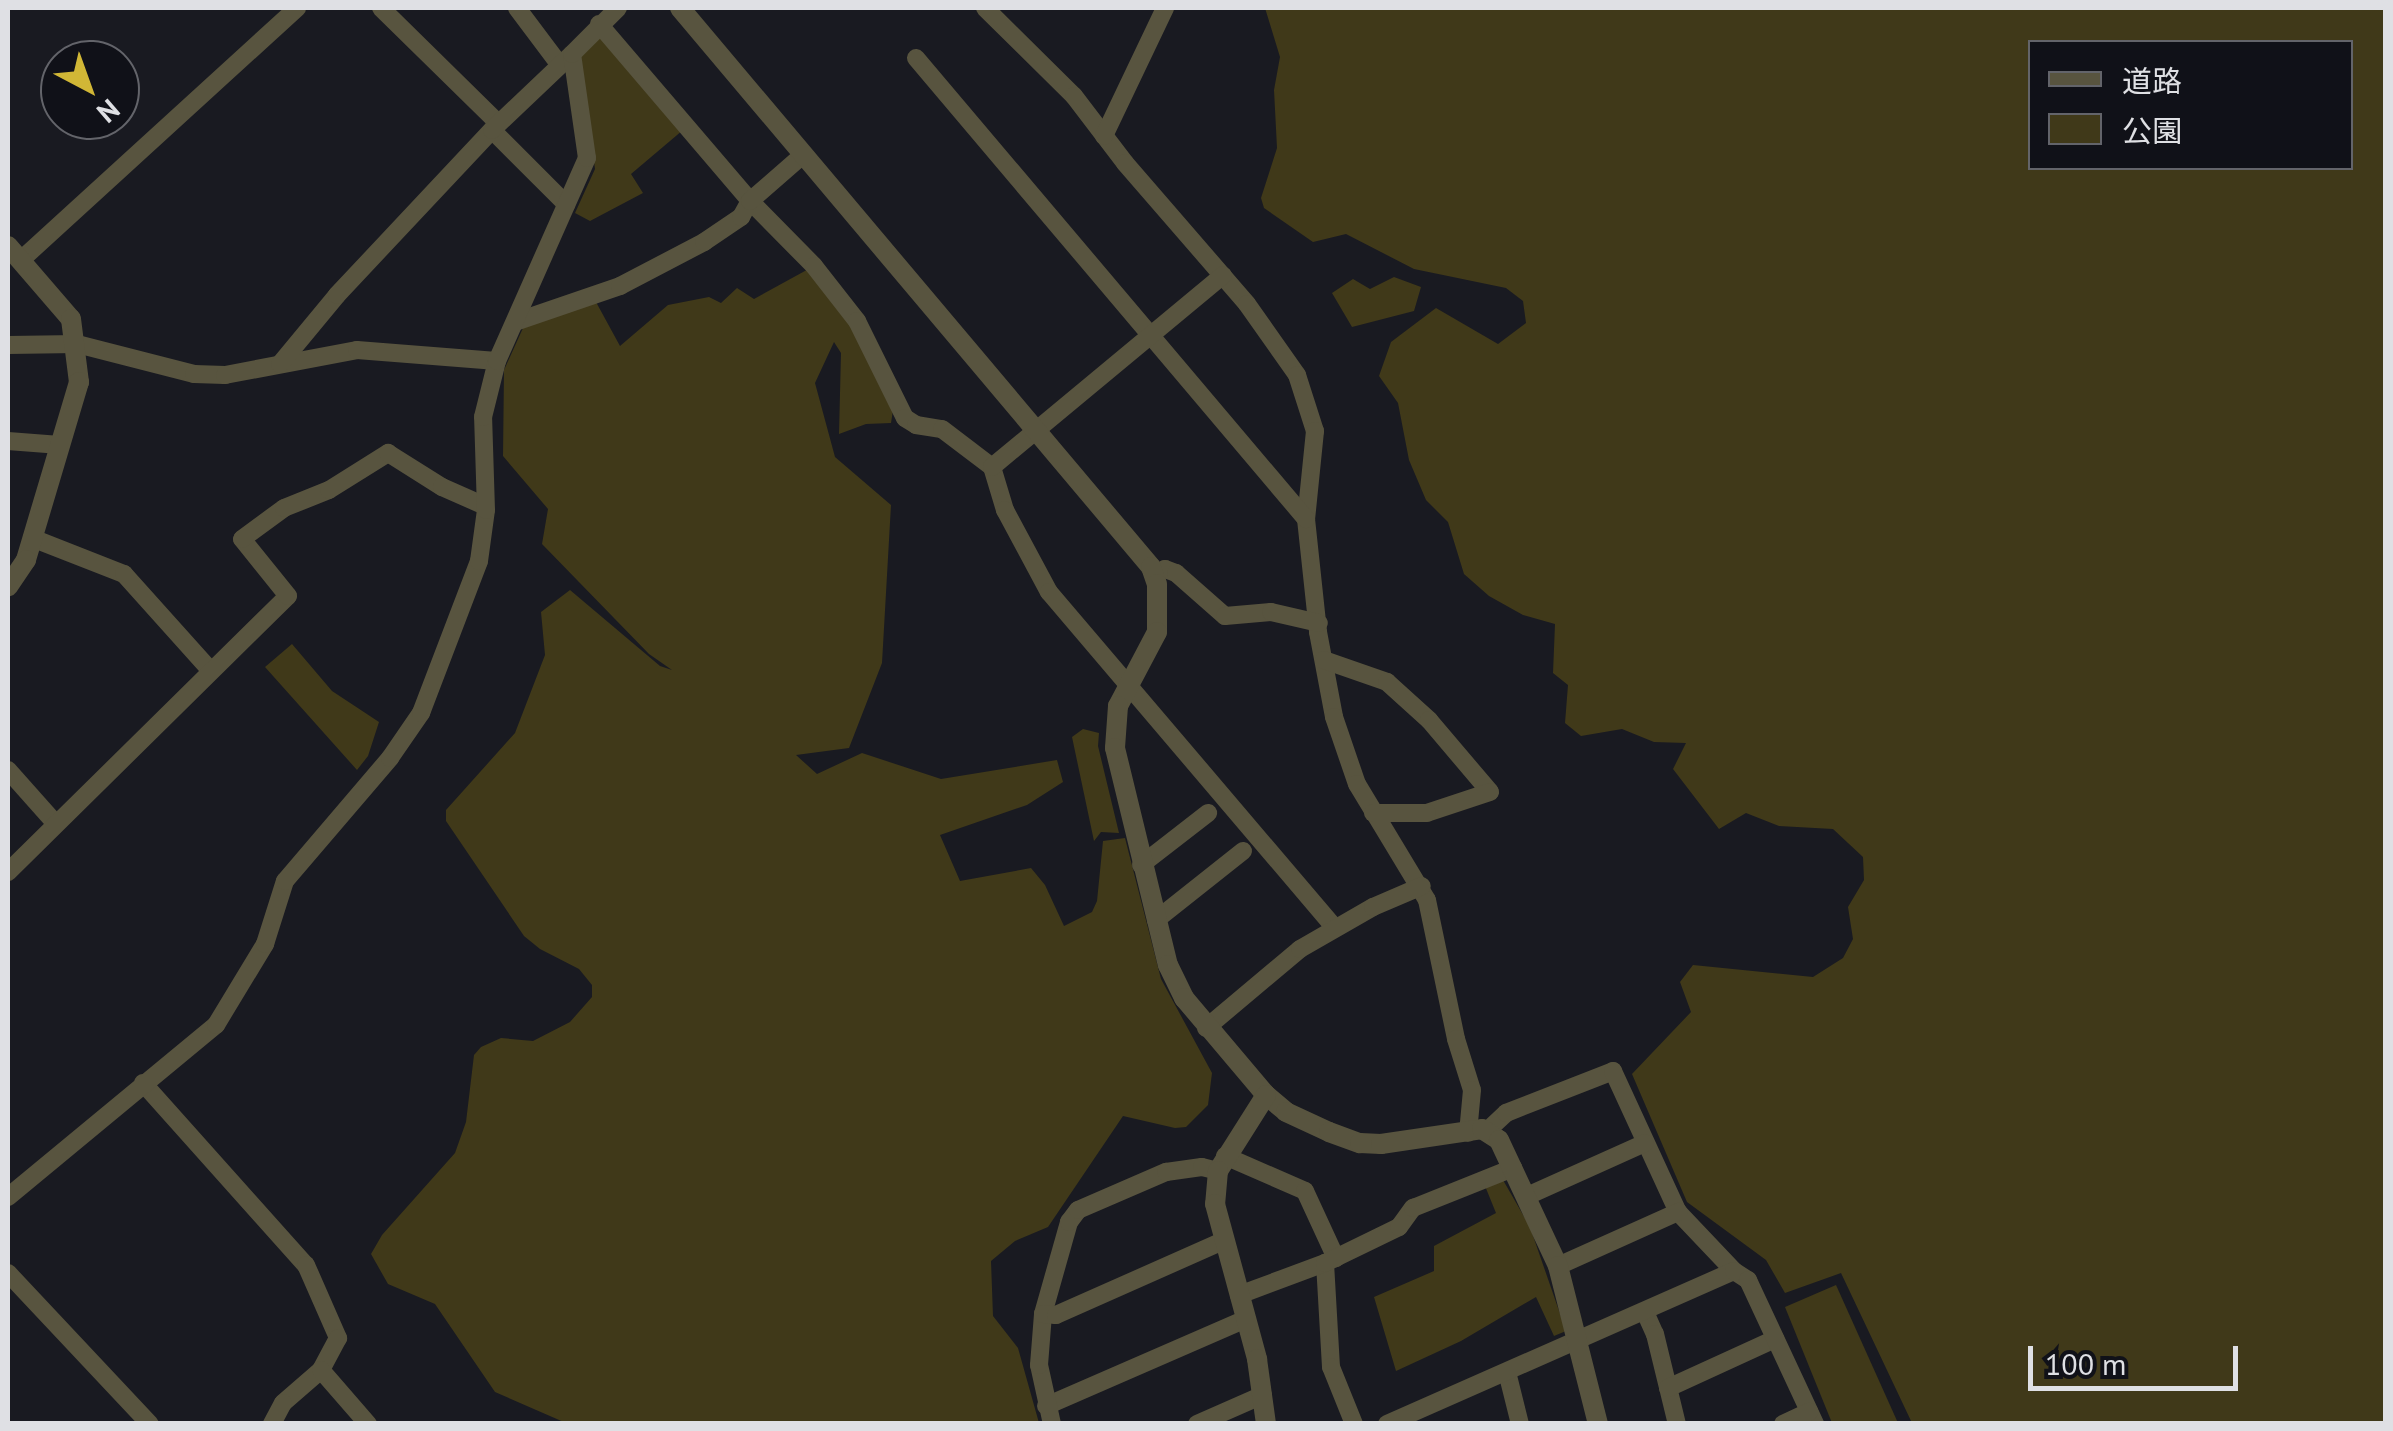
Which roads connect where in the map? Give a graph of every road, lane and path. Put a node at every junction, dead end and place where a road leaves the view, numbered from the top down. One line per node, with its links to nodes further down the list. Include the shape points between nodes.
1 (297, 8): 16 (street)
2 (381, 8): 11 (street)
3 (517, 8): 10 (street)
4 (618, 8): 8 (street)
5 (680, 8): 13 (street)
6 (984, 8): 12 (street, via 1074,96)
7 (1164, 8): 12 (street)
8 (599, 24): 10 (street); 14 (street)
9 (916, 58): 19 (street)
10 (566, 59): 11 (street); 15 (street, via 587,158)
11 (495, 126): 15 (street); 23 (street)
12 (1104, 136): 17 (street)
13 (804, 155): 14 (street); 24 (street)
14 (750, 201): 18 (street, via 741,217 676,258 620,286); 27 (street, via 857,321 905,418 942,429)
15 (566, 204): 18 (street)
16 (14, 253): 20 (street, via 71,319)
17 (1223, 274): 19 (street); 29 (street, via 1297,374 1315,432)
18 (518, 321): 22 (street)
19 (1149, 334): 24 (street); 29 (street)
20 (77, 344): 21 (street); 23 (street, via 194,374); 26 (street, via 78,382)
21 (8, 345)
22 (497, 361): 23 (street, via 357,350); 28 (street, via 483,417)
23 (280, 364)
24 (1038, 431): 27 (street); 31 (street)
25 (8, 441): 26 (street)
26 (60, 444): 30 (street)
27 (992, 466): 36 (street, via 1005,510 1049,592)
28 (485, 506): 35 (street, via 388,453 329,490 284,508 242,540 288,596); 48 (street, via 480,561 421,712 284,881 265,944 216,1025)
29 (1306, 519): 33 (street)
30 (32, 538): 32 (street); 35 (street, via 124,574)
31 (1154, 574): 33 (street, via 1176,573 1225,616 1270,612); 36 (street, via 1158,632)
32 (8, 588)
33 (1318, 622): 34 (street)
34 (1324, 660): 39 (street, via 1340,740); 39 (street, via 1387,682 1490,792 1427,813)
35 (210, 670): 40 (street)
36 (1128, 688): 42 (street, via 1118,706 1115,748); 46 (street)
37 (8, 770): 40 (street)
38 (1208, 813): 42 (street)
39 (1373, 813): 44 (street)
40 (56, 824): 43 (street)
41 (1244, 851): 45 (street)
42 (1141, 865): 45 (street)
43 (8, 872)
44 (1422, 886): 46 (street); 50 (street)
45 (1156, 920): 47 (street, via 1168,965)
46 (1335, 928): 47 (street)
47 (1206, 1028): 49 (street)
48 (142, 1083): 55 (street); 68 (street, via 306,1265 338,1338)
49 (1266, 1095): 50 (street, via 1286,1112 1360,1143); 52 (street)
50 (1478, 1131): 51 (street, via 1613,1071); 53 (street, via 1499,1140)
51 (1645, 1143): 54 (street); 56 (street)
52 (1222, 1164): 57 (street, via 1215,1204); 58 (street, via 1305,1192); 64 (street, via 1166,1172 1078,1210)
53 (1513, 1168): 54 (street); 58 (street, via 1413,1208 1398,1227)
54 (1526, 1196): 59 (street)
55 (8, 1197)
56 (1678, 1212): 59 (street); 60 (street)
57 (1225, 1240): 62 (street); 64 (street, via 1056,1315)
58 (1331, 1260): 62 (street); 79 (street, via 1331,1367)
59 (1558, 1266): 67 (street)
60 (1734, 1272): 63 (street); 66 (street, via 1748,1280)
61 (8, 1273): 74 (street)
62 (1239, 1296): 65 (street)
63 (1645, 1312): 67 (street); 70 (street)
64 (1043, 1314): 72 (street, via 1039,1365)
65 (1246, 1319): 71 (street); 72 (street)
66 (1776, 1339): 70 (street); 73 (street)
67 (1578, 1340): 69 (street); 82 (street)
68 (321, 1370): 75 (street, via 284,1403); 76 (street)
69 (1507, 1372): 80 (street); 81 (street)
70 (1668, 1388): 83 (street)
71 (1262, 1394): 77 (street); 78 (street)
72 (1049, 1415)
73 (1812, 1418): 84 (street)
74 (150, 1424)
75 (272, 1424)
76 (368, 1424)
77 (1197, 1424)
78 (1266, 1424)
79 (1354, 1424)
80 (1387, 1424)
81 (1520, 1424)
82 (1598, 1424)
83 (1677, 1424)
84 (1783, 1424)

